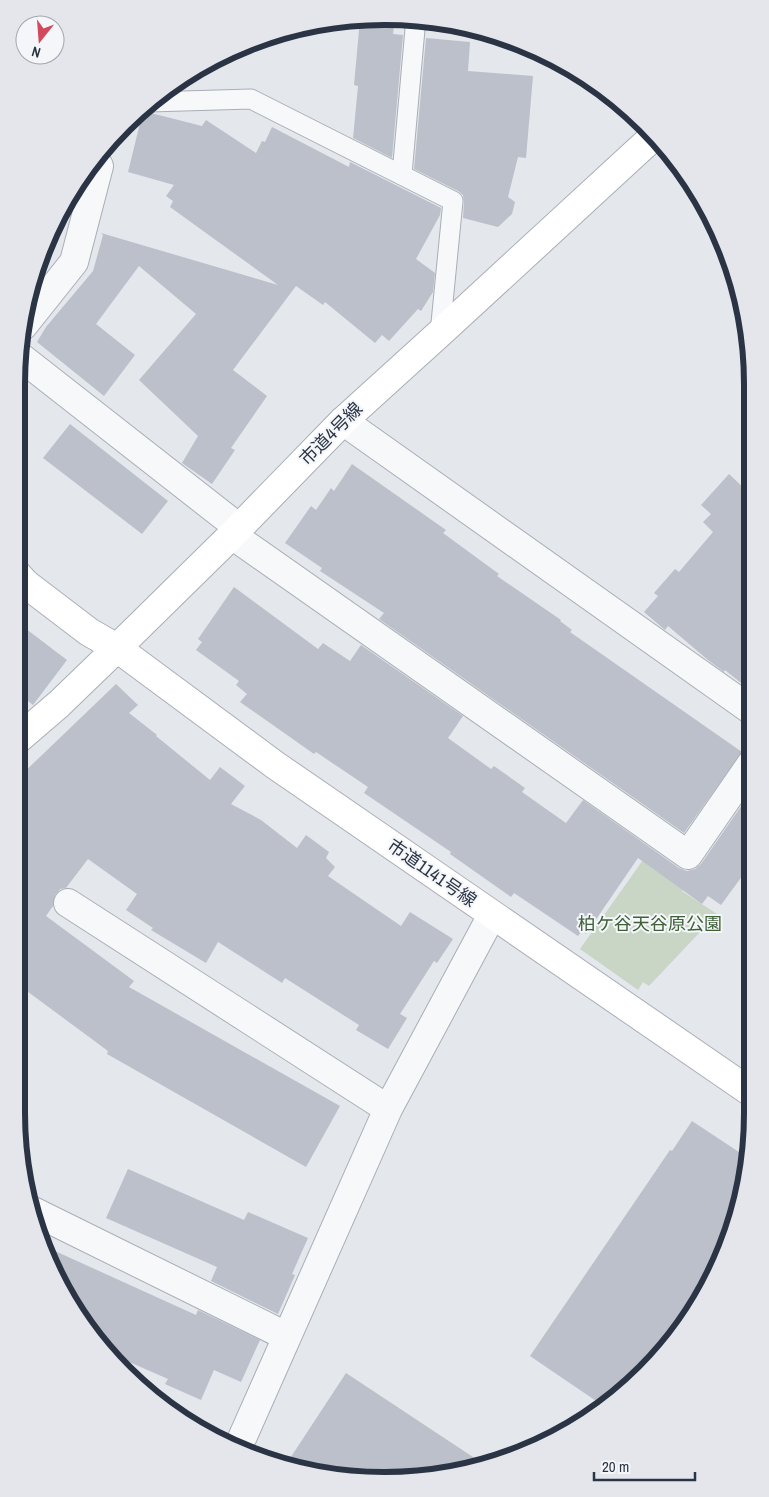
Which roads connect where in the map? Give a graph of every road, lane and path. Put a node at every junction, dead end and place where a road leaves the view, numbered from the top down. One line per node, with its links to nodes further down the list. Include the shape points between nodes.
1 (415, 27): 5 (lane)
2 (163, 102): 5 (lane, via 251,99)
3 (649, 141): 7 (street, 市道4号線)
4 (99, 166): 6 (street, via 74,262)
5 (402, 174): 7 (lane, via 453,201)
6 (32, 315)
7 (440, 333): 9 (street, 市道4号線)
8 (26, 361): 10 (street)
9 (343, 421): 10 (street, 市道4号線); 13 (street)
10 (236, 531): 12 (street, 市道4号線); 15 (street, via 688,855)
11 (25, 583): 12 (street, 市道1141号線, via 89,632)
12 (117, 648): 14 (street, 市道4号線, via 59,704); 17 (street, 市道1141号線, via 276,765)
13 (744, 705)
14 (25, 728)
15 (744, 774)
16 (68, 903): 19 (street)
17 (492, 915): 18 (street, 市道1141号線); 19 (street)
18 (744, 1088)
19 (388, 1108): 21 (street)
20 (40, 1214): 21 (street)
21 (286, 1336): 22 (street)
22 (240, 1442)

